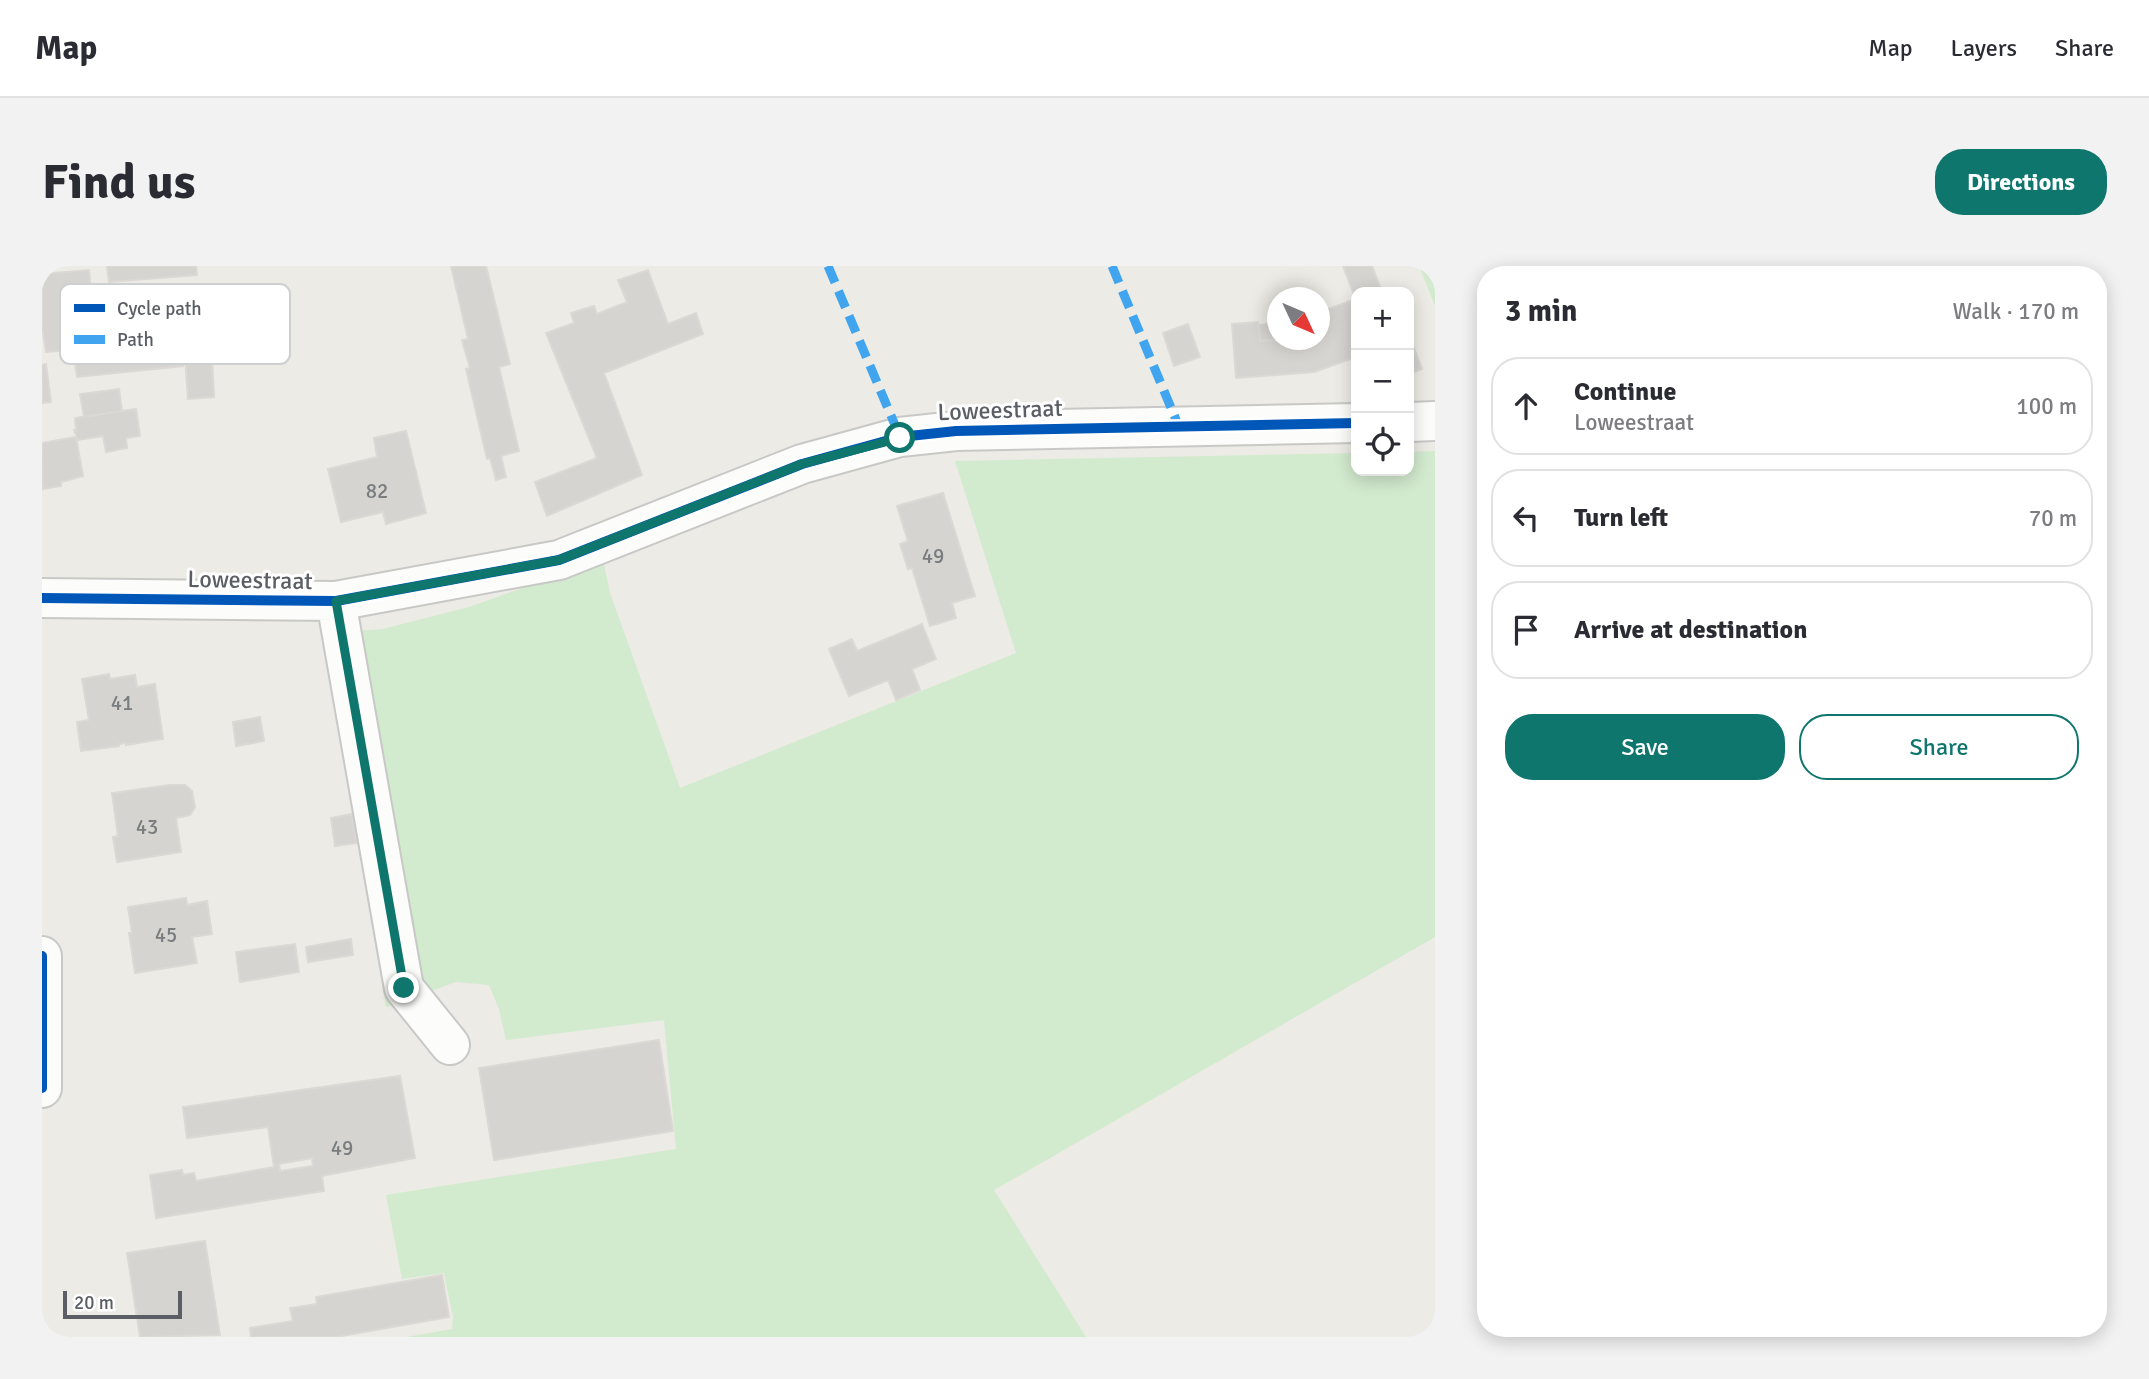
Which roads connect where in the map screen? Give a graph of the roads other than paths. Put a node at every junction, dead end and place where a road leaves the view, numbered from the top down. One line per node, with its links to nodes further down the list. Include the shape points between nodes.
1 (1435, 421): 2 (street)
2 (1414, 422)
3 (1351, 423): 5 (street, Loweestraat, via 957,431 900,438 802,464 559,560)
4 (42, 598): 5 (street, Loweestraat)
5 (336, 601): 7 (street, via 404,988)
6 (42, 956): 8 (street)
7 (450, 1045)
8 (42, 1088)

